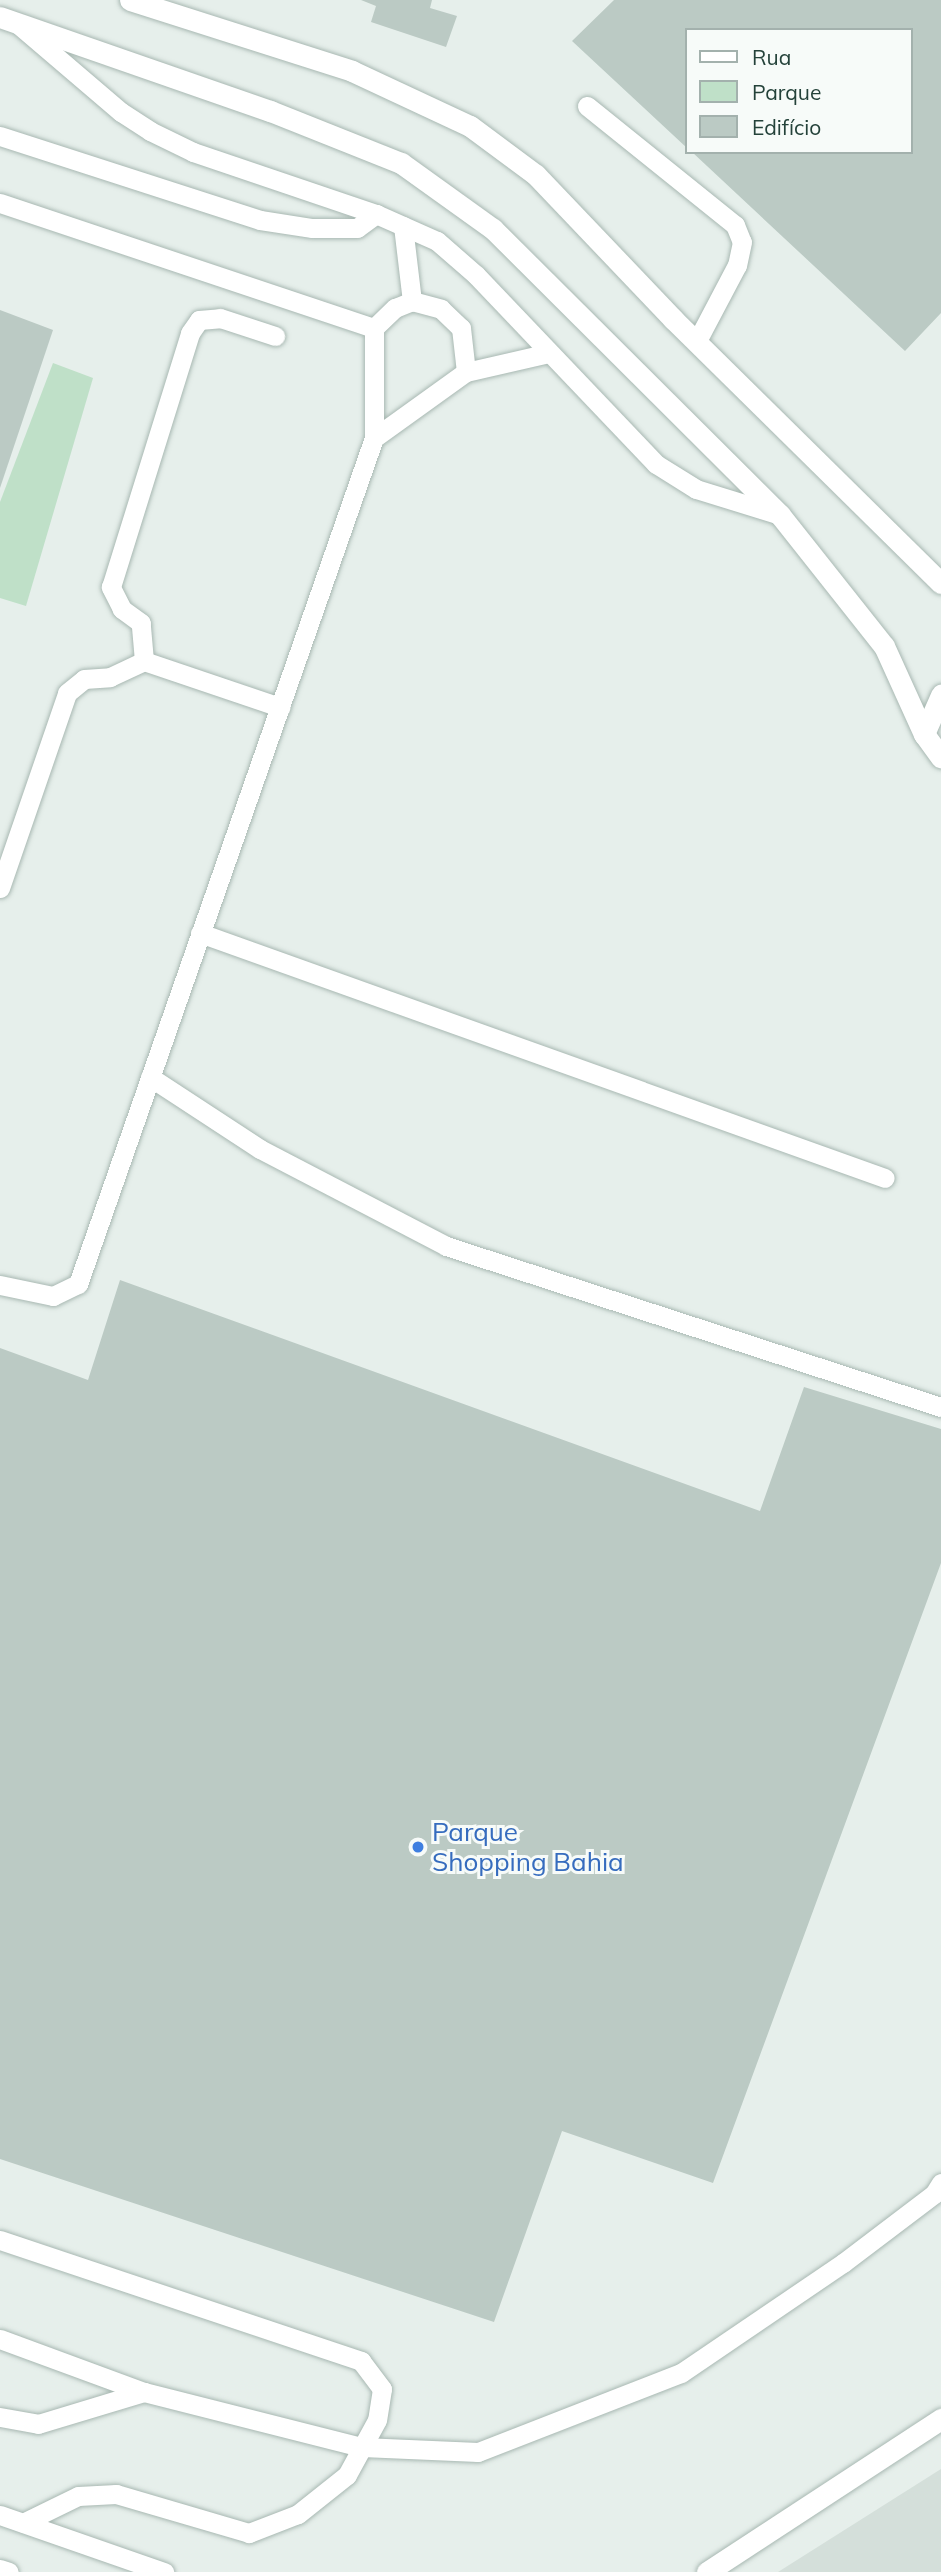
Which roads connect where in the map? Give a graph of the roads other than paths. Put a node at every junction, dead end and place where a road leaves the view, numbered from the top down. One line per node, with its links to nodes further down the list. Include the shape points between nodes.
1 (130, 0): 11 (street, via 352,71 470,126 536,175)
2 (8, 20): 6 (lane, via 150,131 193,152); 15 (street, via 270,111 401,163 493,229)
3 (587, 106): 11 (lane, via 735,225 743,242 737,265)
4 (0, 136): 6 (lane, via 260,220 312,228 357,228)
5 (0, 203): 9 (lane)
6 (376, 214): 7 (lane)
7 (402, 226): 8 (lane); 12 (lane, via 437,241)
8 (412, 301): 9 (lane); 13 (lane, via 441,309 460,328)
9 (374, 328): 14 (lane)
10 (275, 336): 17 (lane, via 220,318 199,320 190,333 111,587 122,609 141,623)
11 (697, 341): 16 (street)
12 (550, 353): 13 (lane); 15 (lane, via 656,464 696,489)
13 (466, 372): 14 (lane)
14 (374, 438): 19 (lane)
15 (780, 515): 20 (street, via 884,646)
16 (941, 583)
17 (144, 661): 19 (lane); 22 (lane, via 110,677 84,679 66,693)
18 (941, 695): 20 (street)
19 (280, 707): 23 (lane)
20 (924, 734): 21 (street)
21 (941, 757)
22 (0, 888)
23 (200, 933): 24 (lane); 25 (lane)
24 (150, 1077): 26 (lane, via 78,1283 53,1296); 27 (lane, via 260,1149 446,1246)
25 (886, 1178)
26 (0, 1285)
27 (941, 1407)
28 (938, 2192): 34 (lane, via 681,2373 478,2452)
29 (0, 2240): 34 (lane, via 361,2361 382,2389 377,2420)
30 (0, 2339): 31 (lane)
31 (144, 2392): 32 (lane, via 38,2424); 34 (lane)
32 (0, 2417)
33 (941, 2419): 40 (street)
34 (362, 2447): 36 (lane, via 347,2476 298,2514 249,2533 116,2494 78,2496)
35 (0, 2515): 36 (lane)
36 (23, 2523): 39 (lane)
37 (0, 2569): 38 (lane)
38 (9, 2572)
39 (164, 2572)
40 (707, 2572)

